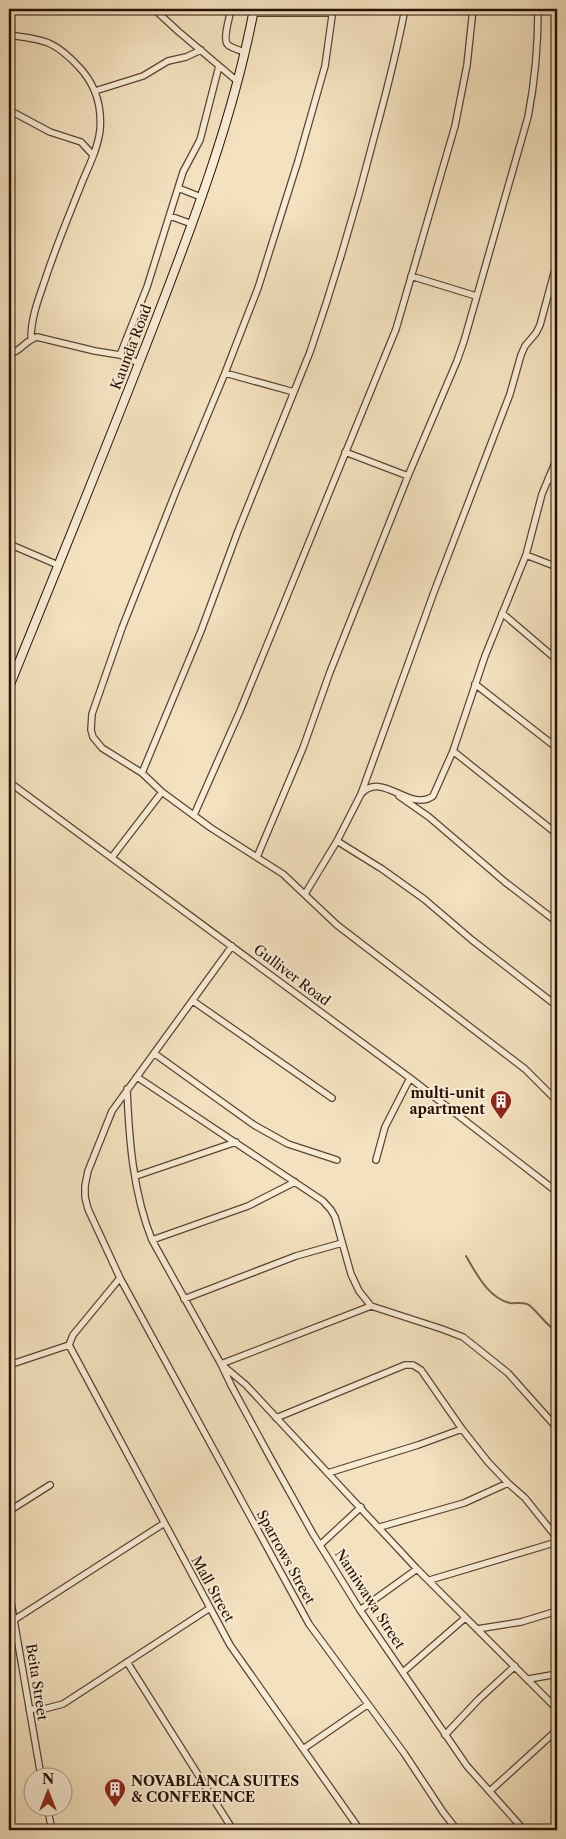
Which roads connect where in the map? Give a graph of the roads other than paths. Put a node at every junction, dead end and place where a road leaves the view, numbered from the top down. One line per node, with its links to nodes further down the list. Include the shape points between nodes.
1 (154, 9): 9 (street)
2 (231, 9): 10 (street, via 226,43)
3 (405, 9): 28 (street, via 367,170 322,318)
4 (473, 9): 21 (street, via 467,65 455,126)
5 (538, 9): 22 (street, via 537,59 528,117)
6 (254, 11): 7 (street); 10 (main road, Kaunda Road)
7 (332, 11): 27 (street, via 325,66 311,116 258,288)
8 (9, 36): 13 (street, via 40,40 56,46 84,72)
9 (201, 50): 11 (street); 13 (street, via 168,61 143,76)
10 (244, 52): 12 (main road, Kaunda Road)
11 (219, 66): 12 (street); 16 (street, via 200,140)
12 (237, 81): 17 (main road, Kaunda Road)
13 (95, 91): 15 (street, via 100,128)
14 (9, 110): 15 (street, via 50,132 81,142)
15 (93, 154): 23 (street, via 33,314)
16 (178, 188): 17 (street); 18 (street)
17 (201, 197): 19 (main road, Kaunda Road)
18 (170, 216): 19 (street); 25 (street)
19 (192, 224): 26 (main road, Kaunda Road)
20 (557, 262): 48 (street, via 540,325 525,346)
21 (411, 276): 22 (street); 29 (street, via 396,329)
22 (476, 296): 31 (street, via 457,361)
23 (31, 339): 24 (street, via 18,351); 25 (street, via 43,338)
24 (9, 354)
25 (120, 355): 26 (street)
26 (139, 363): 36 (main road, Kaunda Road)
27 (225, 373): 28 (street); 44 (street, via 122,628 92,714 91,730 97,743)
28 (294, 392): 44 (street)
29 (345, 452): 31 (street); 49 (street, via 240,711)
30 (557, 458): 32 (street)
31 (408, 476): 53 (street, via 300,756)
32 (548, 479): 33 (street); 35 (street)
33 (557, 482)
34 (9, 544): 36 (street)
35 (526, 555): 37 (street); 38 (street)
36 (58, 565): 41 (main road, Kaunda Road)
37 (557, 567)
38 (502, 613): 39 (street); 40 (street)
39 (557, 660)
40 (475, 684): 42 (street); 43 (street)
41 (9, 687)
42 (557, 748)
43 (453, 751): 46 (street, via 433,796 416,800); 50 (street)
44 (142, 773): 47 (street)
45 (9, 782): 52 (street, Gulliver Road)
46 (390, 790): 48 (street, via 374,786); 55 (street, via 429,817)
47 (162, 792): 49 (street); 52 (street)
48 (361, 794): 51 (street)
49 (194, 815): 53 (street)
50 (557, 834)
51 (337, 842): 54 (street); 58 (street, via 424,898)
52 (112, 857): 56 (street, Gulliver Road)
53 (257, 857): 54 (street)
54 (305, 894): 64 (street, via 337,925 525,1069)
55 (557, 922)
56 (232, 946): 57 (street, Sparrows Street); 61 (street, Gulliver Road)
57 (193, 1001): 59 (street, Sparrows Street); 63 (street)
58 (557, 1006)
59 (155, 1054): 60 (street, Sparrows Street); 66 (street, via 254,1125 288,1144)
60 (137, 1077): 62 (street, Sparrows Street); 65 (street)
61 (410, 1078): 67 (street, via 385,1127); 70 (street, Gulliver Road)
62 (127, 1089): 68 (street); 73 (street, Sparrows Street, via 104,1129 84,1186 88,1209)
63 (332, 1098)
64 (557, 1101)
65 (236, 1142): 68 (street); 69 (street)
66 (337, 1160)
67 (376, 1160)
68 (136, 1176): 71 (street)
69 (295, 1182): 71 (street, via 248,1206); 72 (street, via 332,1210)
70 (557, 1192)
71 (152, 1240): 74 (street)
72 (342, 1244): 74 (street, via 296,1256); 75 (street, via 355,1282)
73 (120, 1278): 76 (street, via 73,1335); 106 (street, Sparrows Street, via 309,1624)
74 (184, 1299): 77 (street)
75 (371, 1306): 77 (street); 81 (street, via 463,1337 508,1373)
76 (69, 1345): 78 (street); 87 (street, Mall Street)
77 (222, 1364): 79 (street); 91 (street, Namiwawa Street)
78 (9, 1366)
79 (276, 1418): 80 (street, via 409,1365 421,1370); 82 (street)
80 (462, 1428): 82 (street); 83 (street)
81 (557, 1428)
82 (328, 1473): 85 (street)
83 (508, 1483): 88 (street, via 464,1502); 89 (street, via 525,1498)
84 (50, 1486): 86 (street)
85 (361, 1507): 88 (street); 91 (street)
86 (9, 1511)
87 (163, 1524): 95 (street, Mall Street); 99 (street)
88 (380, 1527): 92 (street)
89 (557, 1538)
90 (557, 1542): 93 (street)
91 (320, 1545): 96 (street, Namiwawa Street)
92 (417, 1569): 93 (street); 96 (street)
93 (430, 1580): 98 (street)
94 (9, 1591): 99 (street, Beita Street)
95 (210, 1608): 101 (street); 111 (street, Mall Street, via 239,1660)
96 (360, 1610): 103 (street, Namiwawa Street)
97 (557, 1611): 100 (street, via 521,1622)
98 (465, 1618): 100 (street); 103 (street)
99 (14, 1620): 107 (street, Beita Street)
100 (477, 1629): 102 (street)
101 (127, 1662): 107 (street, via 63,1704); 117 (street)
102 (515, 1666): 105 (street); 110 (street)
103 (403, 1672): 110 (street, Namiwawa Street)
104 (557, 1674): 105 (street)
105 (529, 1679): 108 (street)
106 (367, 1705): 111 (street); 119 (street, Sparrows Street)
107 (29, 1709): 112 (street, Beita Street)
108 (557, 1709)
109 (557, 1730): 113 (street)
110 (444, 1736): 113 (street, Namiwawa Street)
111 (303, 1749): 118 (street, Mall Street)
112 (39, 1766)
113 (490, 1791): 120 (street, Namiwawa Street)
114 (49, 1816): 116 (street)
115 (557, 1825): 121 (street)
116 (52, 1830)
117 (234, 1830)
118 (360, 1830)
119 (458, 1830)
120 (524, 1830)
121 (551, 1830)

